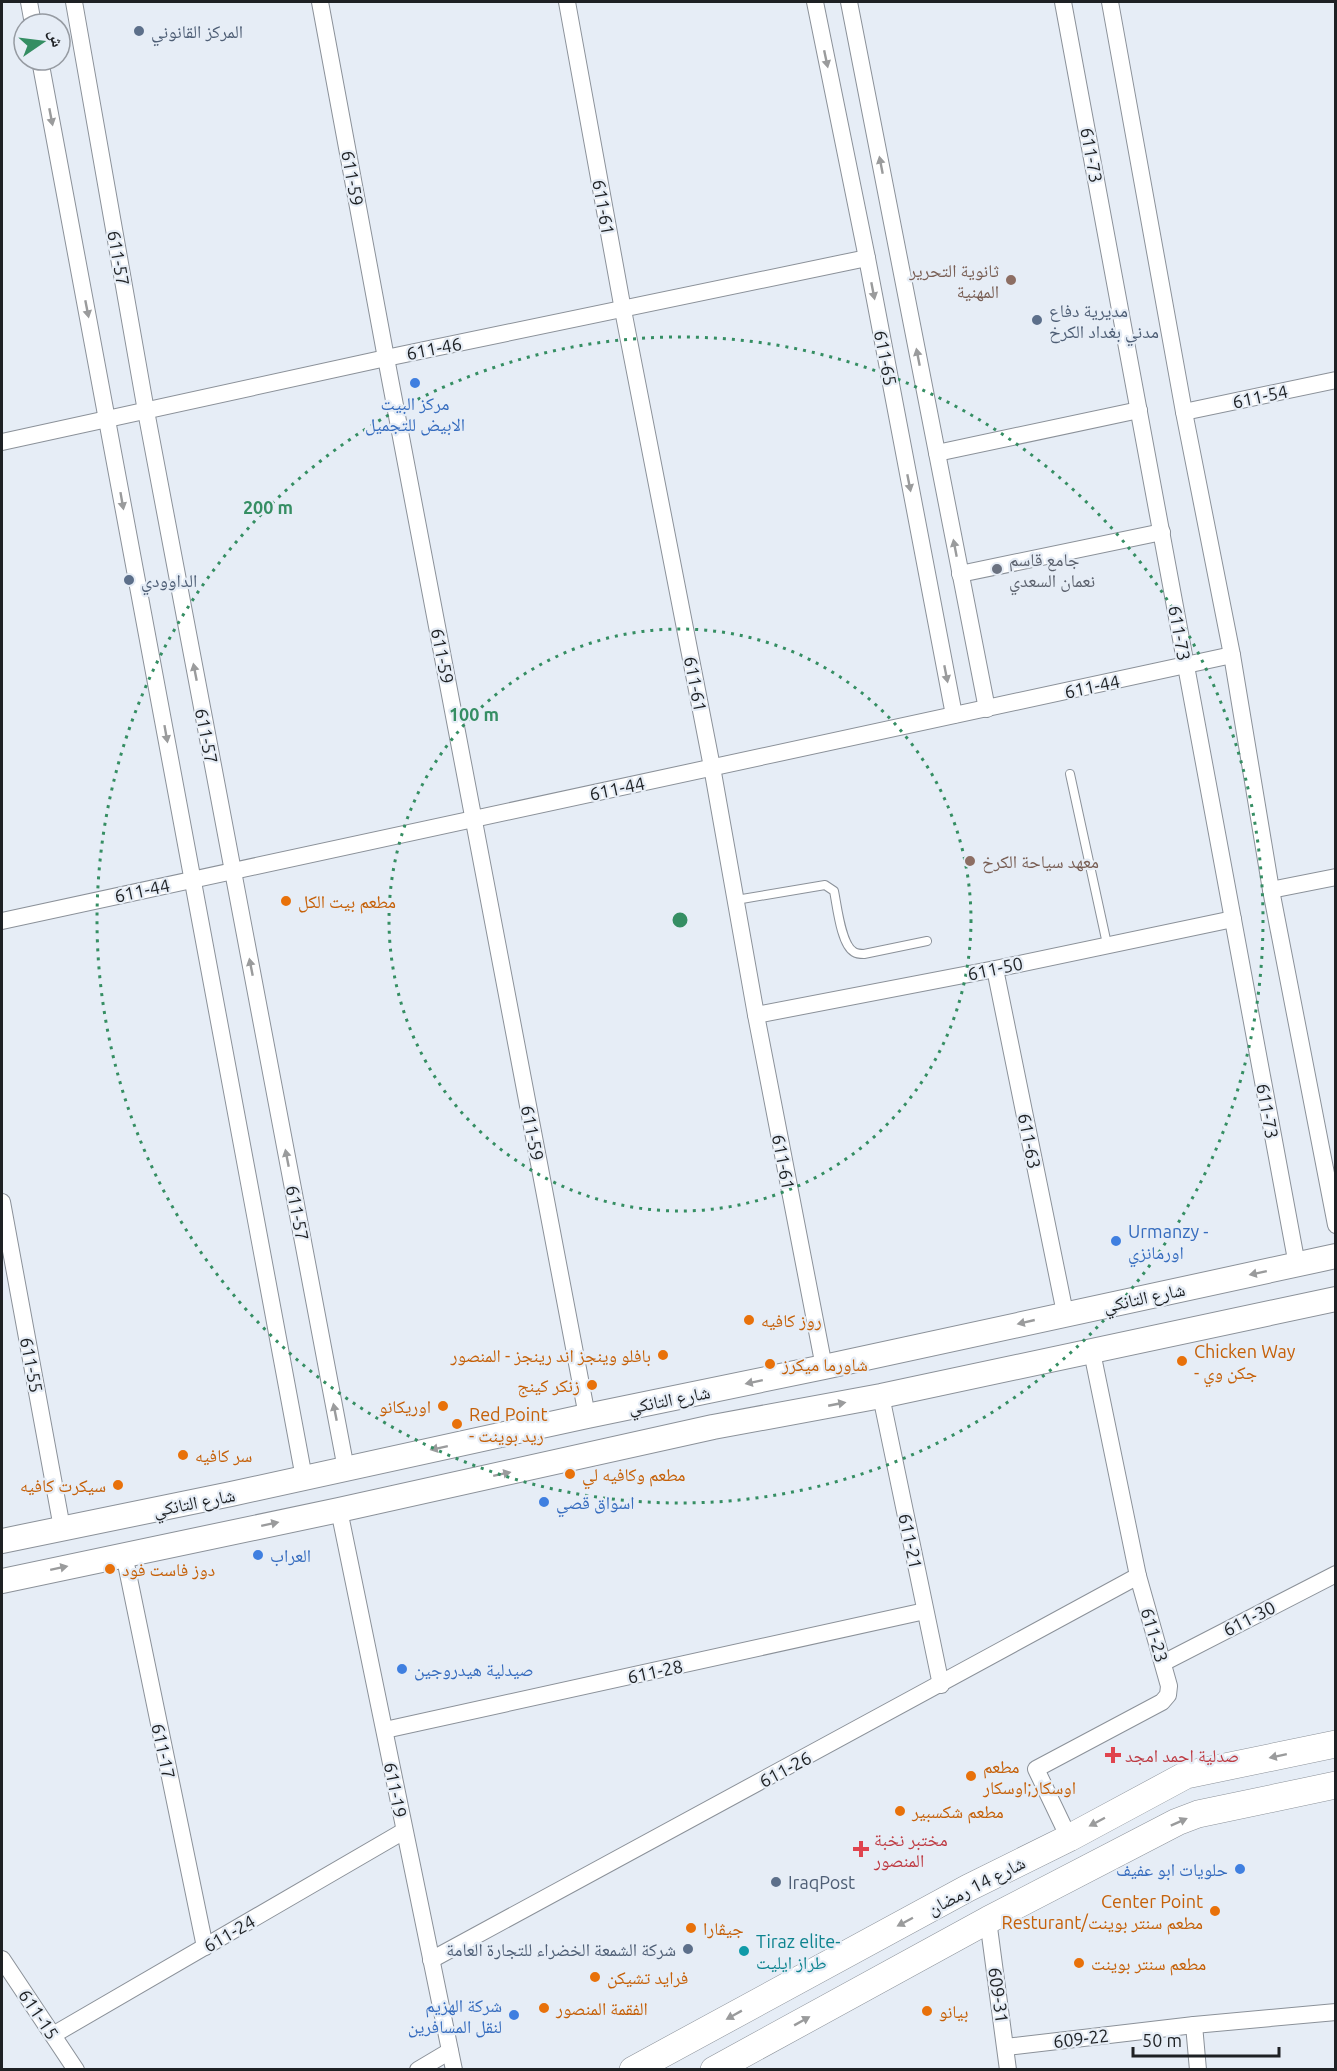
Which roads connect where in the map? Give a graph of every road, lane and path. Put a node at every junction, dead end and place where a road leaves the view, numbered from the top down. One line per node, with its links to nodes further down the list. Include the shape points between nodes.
1 (74, 2): 13 (street, 611-57)
2 (320, 2): 11 (street, 611-59)
3 (567, 2): 10 (street, 611-61)
4 (814, 2): 9 (street, 611-65, one-way to 9)
5 (849, 2): 18 (street, 611-65, one-way to 5)
6 (1064, 2): 14 (street, 611-73)
7 (1110, 2): 15 (street)
8 (42, 72): 16 (street, one-way to 16)
9 (867, 258): 10 (street, 611-46); 24 (street, 611-65, one-way to 24)
10 (623, 310): 11 (street, 611-46); 25 (street, 611-61)
11 (386, 358): 13 (street, 611-46); 27 (street, 611-59)
12 (1335, 380): 15 (street, 611-54)
13 (146, 411): 16 (street, 611-46); 28 (street, 611-57, one-way to 13)
14 (1139, 411): 18 (street); 19 (street, 611-73)
15 (1184, 412): 21 (street)
16 (107, 419): 17 (street, 611-46); 30 (street, one-way to 30)
17 (2, 442)
18 (937, 453): 20 (street, 611-65, one-way to 18)
19 (1162, 532): 20 (street); 22 (street, 611-73)
20 (960, 574): 23 (street, 611-65)
21 (1232, 655): 22 (street, 611-44); 31 (street)
22 (1186, 665): 23 (street, 611-44); 33 (street, 611-73)
23 (987, 709): 24 (street, 611-44)
24 (954, 715): 25 (street, 611-44)
25 (712, 767): 27 (street, 611-44); 32 (street, 611-61)
26 (1070, 774): 36 (lane)
27 (474, 819): 28 (street, 611-44); 49 (street, 611-59)
28 (232, 871): 30 (street, 611-44); 51 (street, 611-57, one-way to 28)
29 (1335, 877): 31 (street)
30 (192, 879): 34 (street, 611-44); 52 (street)
31 (1271, 890): 40 (street)
32 (736, 900): 35 (lane, via 825,885 834,891 843,933 854,953); 38 (street, 611-61)
33 (1233, 919): 36 (street, 611-50); 42 (street, 611-73)
34 (2, 921)
35 (927, 941)
36 (1107, 944): 37 (street, 611-50)
37 (995, 969): 38 (street, 611-50); 44 (street, 611-63)
38 (756, 1015): 46 (street, 611-61)
39 (2, 1202): 55 (street, 611-55)
40 (1335, 1224)
41 (1335, 1256): 42 (street, شارع التانكي)
42 (1297, 1264): 44 (street, شارع التانكي, one-way to 44)
43 (1335, 1299): 45 (street, شارع التانكي)
44 (1065, 1313): 46 (street, شارع التانكي, one-way to 46)
45 (1092, 1352): 48 (street, شارع التانكي); 60 (street, 611-23)
46 (824, 1367): 47 (street, شارع التانكي, one-way to 47)
47 (706, 1392): 49 (street, شارع التانكي); 50 (street)
48 (881, 1396): 50 (street, شارع التانكي, one-way to 48); 62 (street, 611-21)
49 (587, 1416): 51 (street, شارع التانكي, one-way to 51)
50 (713, 1427): 54 (street, شارع التانكي, one-way to 50)
51 (346, 1469): 52 (street, شارع التانكي)
52 (304, 1478): 53 (street, شارع التانكي)
53 (231, 1494): 55 (street, شارع التانكي); 56 (street)
54 (339, 1510): 56 (street, شارع التانكي, one-way to 54); 65 (street, 611-19)
55 (62, 1528): 57 (street, شارع التانكي)
56 (240, 1531): 58 (street, شارع التانكي)
57 (2, 1541)
58 (124, 1554): 61 (street, شارع التانكي, one-way to 58); 71 (street, 611-17)
59 (1335, 1574): 63 (street, 611-30)
60 (1138, 1576): 63 (street, 611-23); 64 (street, 611-26)
61 (2, 1581)
62 (925, 1611): 64 (street, 611-21); 65 (street, 611-28)
63 (1163, 1663): 69 (street, 611-23, via 1169,1686 1162,1702 1036,1769)
64 (940, 1685): 73 (street, 611-26)
65 (385, 1730): 68 (street, 611-19)
66 (1335, 1744): 69 (main road, شارع 14 رمضان, one-way to 69, via 1186,1775)
67 (1335, 1785): 70 (main road, شارع 14 رمضان, one-way to 67, via 1177,1822 1198,1814)
68 (404, 1831): 71 (street, 611-24); 73 (street, 611-19)
69 (1069, 1838): 82 (main road, شارع 14 رمضان, one-way to 82, via 968,1888)
70 (988, 1920): 77 (street, 609-31); 83 (main road, شارع 14 رمضان, one-way to 70)
71 (205, 1947): 76 (street, 611-24)
72 (2, 1959): 76 (street, 611-15)
73 (431, 1960): 78 (street, 611-19)
74 (1335, 2012): 75 (street, 609-22)
75 (1194, 2025): 77 (street, 609-22); 85 (street)
76 (53, 2035): 79 (street, 611-15)
77 (1006, 2047): 84 (street, 609-31)
78 (450, 2051): 80 (street); 81 (street, 611-19)
79 (76, 2070)
80 (418, 2070)
81 (454, 2070)
82 (633, 2070)
83 (714, 2070)
84 (1008, 2070)
85 (1198, 2070)

